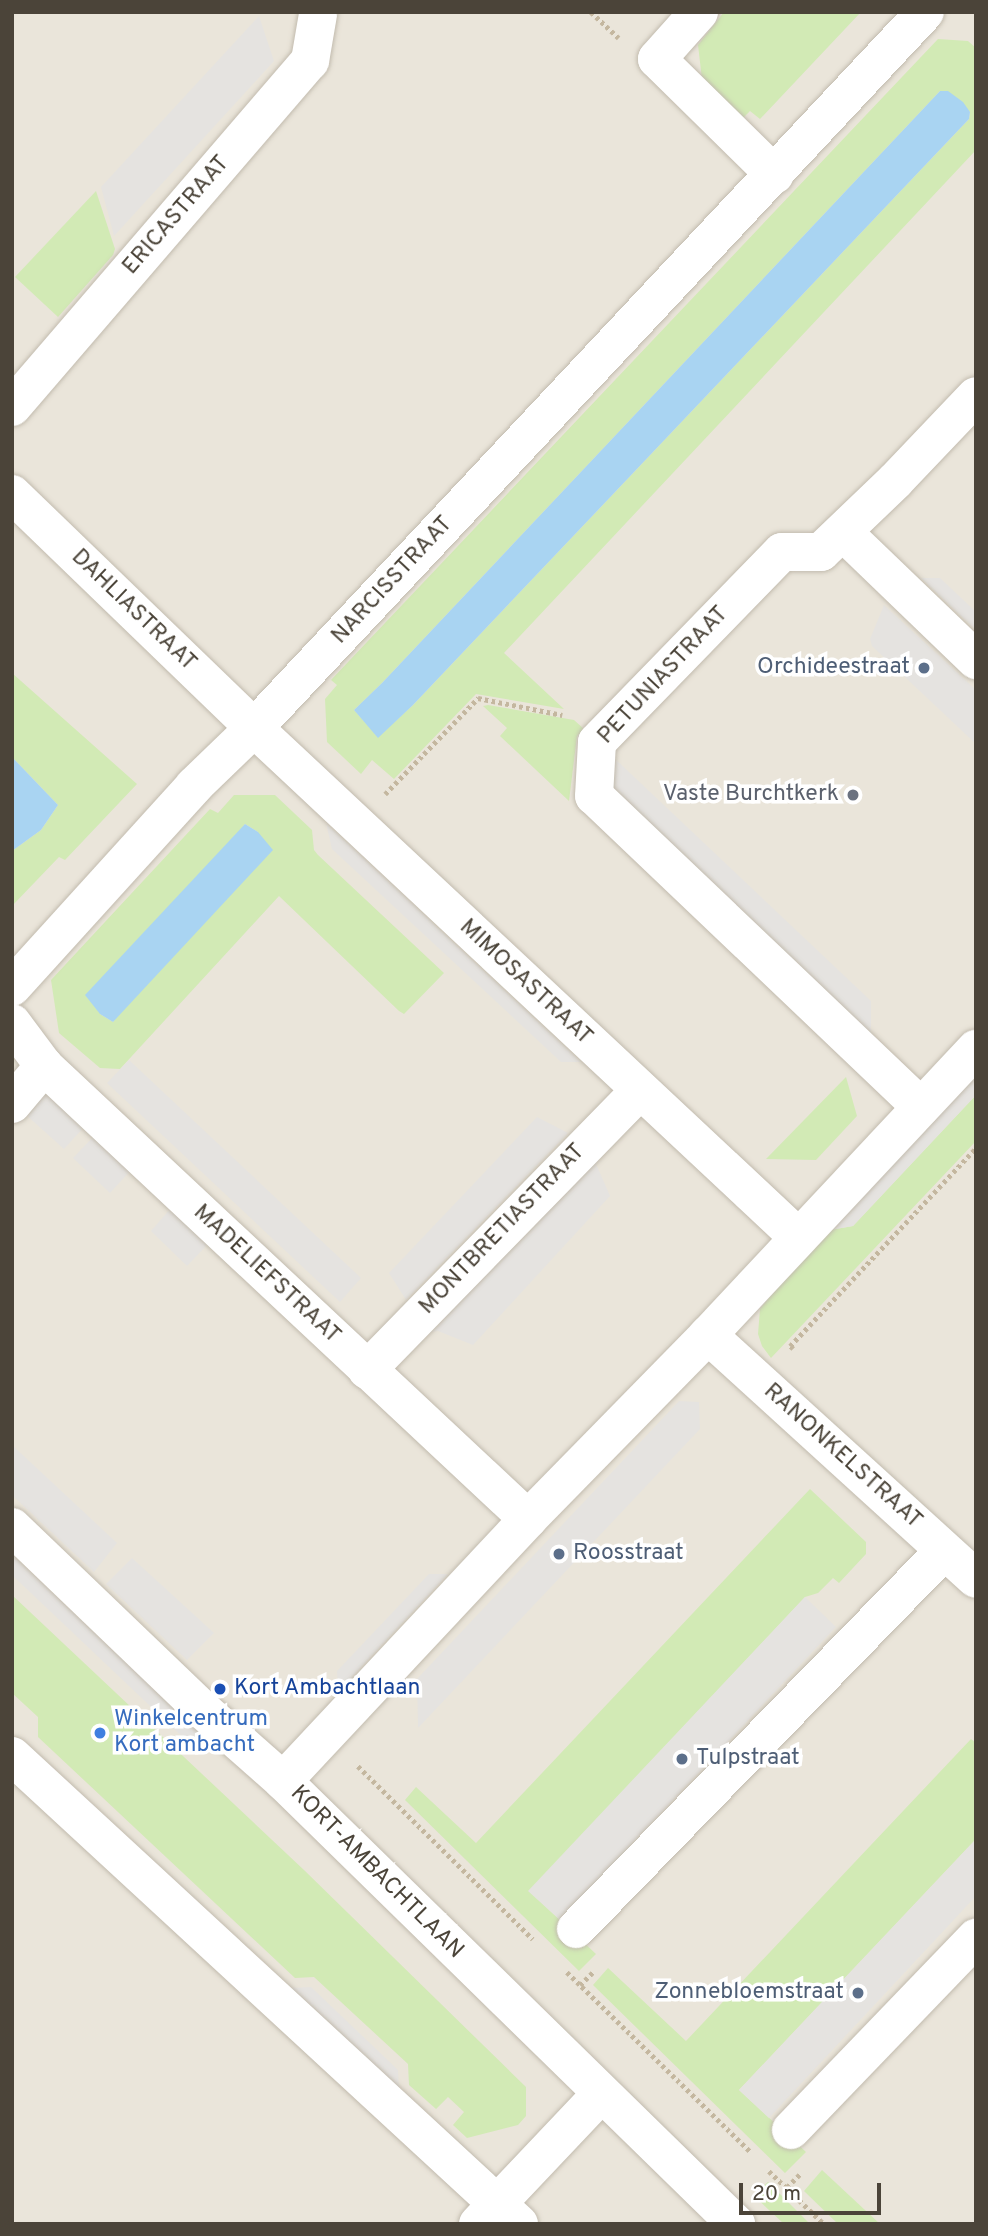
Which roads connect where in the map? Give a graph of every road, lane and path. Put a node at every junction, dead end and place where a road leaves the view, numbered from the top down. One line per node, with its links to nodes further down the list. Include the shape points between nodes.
1 (699, 12): 4 (street, via 657,59)
2 (926, 12): 4 (street, NARCISSTRAAT)
3 (318, 14): 6 (street, ERICASTRAAT, via 310,61)
4 (775, 175): 11 (street, NARCISSTRAAT)
5 (976, 396): 8 (street, PETUNIASTRAAT)
6 (12, 407)
7 (12, 494): 11 (street, DAHLIASTRAAT)
8 (844, 532): 9 (street); 10 (street, PETUNIASTRAAT, via 821,552 782,552)
9 (976, 660)
10 (613, 724): 12 (path, via 478,698); 19 (street, PETUNIASTRAAT, via 597,742 594,796)
11 (254, 728): 12 (street, MIMOSASTRAAT); 13 (street, NARCISSTRAAT, via 194,786)
12 (356, 826): 17 (street, MIMOSASTRAAT)
13 (12, 987)
14 (12, 1023): 16 (street, MADELIEFSTRAAT)
15 (976, 1049): 19 (street)
16 (44, 1066): 18 (street); 24 (street, MADELIEFSTRAAT)
17 (640, 1090): 21 (street, MIMOSASTRAAT); 24 (street, MONTBRETIASTRAAT)
18 (12, 1104)
19 (921, 1107): 21 (street)
20 (976, 1148): 23 (path, via 790,1346)
21 (798, 1237): 22 (street)
22 (708, 1335): 25 (street); 27 (street, RANONKELSTRAAT)
23 (800, 1355)
24 (367, 1370): 25 (street, MADELIEFSTRAAT)
25 (528, 1519): 29 (street)
26 (12, 1527): 31 (street, KORT-AMBACHTLAAN)
27 (944, 1551): 28 (street, RANONKELSTRAAT); 32 (street)
28 (976, 1579)
29 (326, 1736): 31 (street); 34 (path)
30 (12, 1756): 40 (street)
31 (283, 1781): 36 (street, KORT-AMBACHTLAAN)
32 (576, 1929)
33 (976, 1938): 37 (street)
34 (540, 1946)
35 (560, 1965): 38 (path)
36 (601, 2094): 40 (street); 41 (street, KORT-AMBACHTLAAN)
37 (790, 2130)
38 (757, 2158)
39 (767, 2168): 42 (path)
40 (497, 2217)
41 (736, 2224)
42 (824, 2224)

